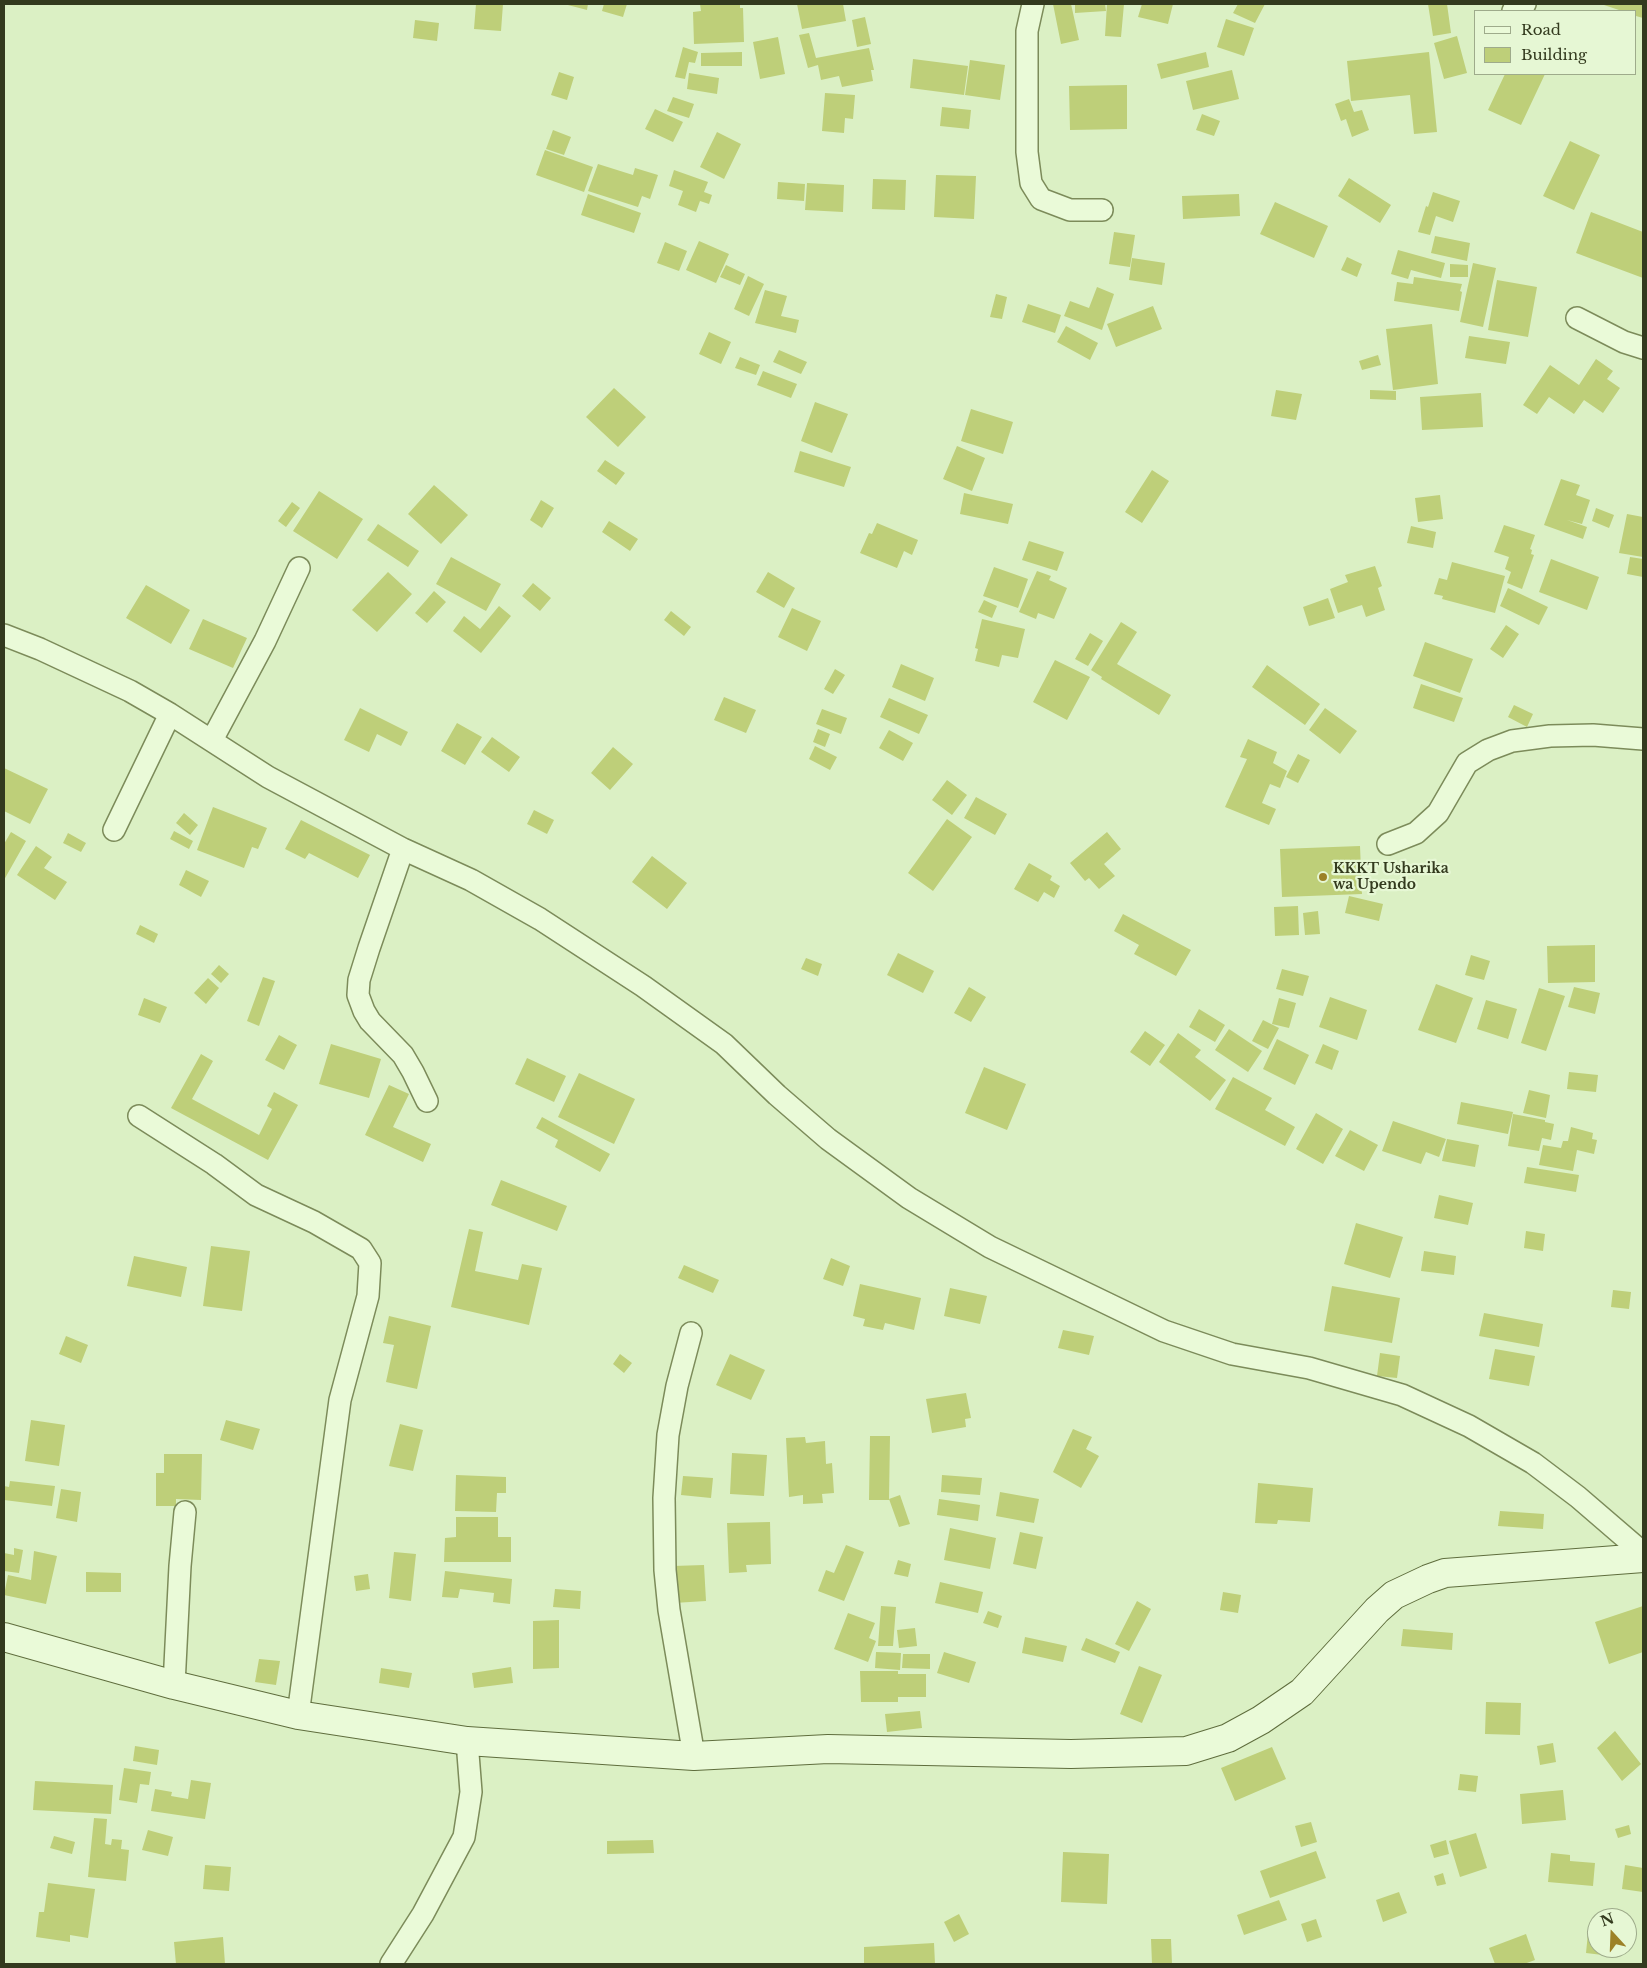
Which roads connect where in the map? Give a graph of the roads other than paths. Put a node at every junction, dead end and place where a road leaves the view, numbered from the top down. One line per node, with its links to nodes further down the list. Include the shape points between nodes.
1 (1033, 4): 4 (street, via 1027,31 1027,152 1031,183 1040,199 1070,210)
2 (1526, 4): 3 (street)
3 (1515, 10)
4 (1102, 210)
5 (1577, 318): 6 (street)
6 (1643, 348)
7 (299, 568): 11 (street)
8 (4, 635): 9 (street, via 130,691)
9 (170, 714): 11 (street); 12 (street)
10 (1643, 739): 13 (street, via 1550,736 1512,741 1488,750 1467,763 1438,813 1416,833)
11 (212, 740): 14 (street, via 268,777)
12 (114, 830)
13 (1388, 844)
14 (404, 849): 15 (street, via 359,980 358,995 370,1021 403,1056); 19 (street, via 470,880 540,919 643,986 724,1044 828,1139 909,1198 990,1247 1164,1331 1232,1354 1309,1368 1402,1395 1469,1426 1533,1463)
15 (427, 1102)
16 (139, 1116): 23 (street, via 256,1195 314,1222 361,1249 370,1263 368,1296 340,1400)
17 (691, 1332): 25 (street, via 668,1435 664,1498 669,1610)
18 (185, 1512): 22 (street)
19 (1643, 1553)
20 (1643, 1558): 25 (street, via 1445,1573 1428,1579 1394,1596 1377,1610 1302,1692 1228,1738 1186,1751 1071,1754 828,1749)
21 (4, 1637): 22 (street)
22 (174, 1685): 23 (street)
23 (298, 1715): 24 (street)
24 (466, 1741): 25 (street); 26 (street, via 472,1792 464,1837 423,1914)
25 (694, 1756)
26 (391, 1964)

